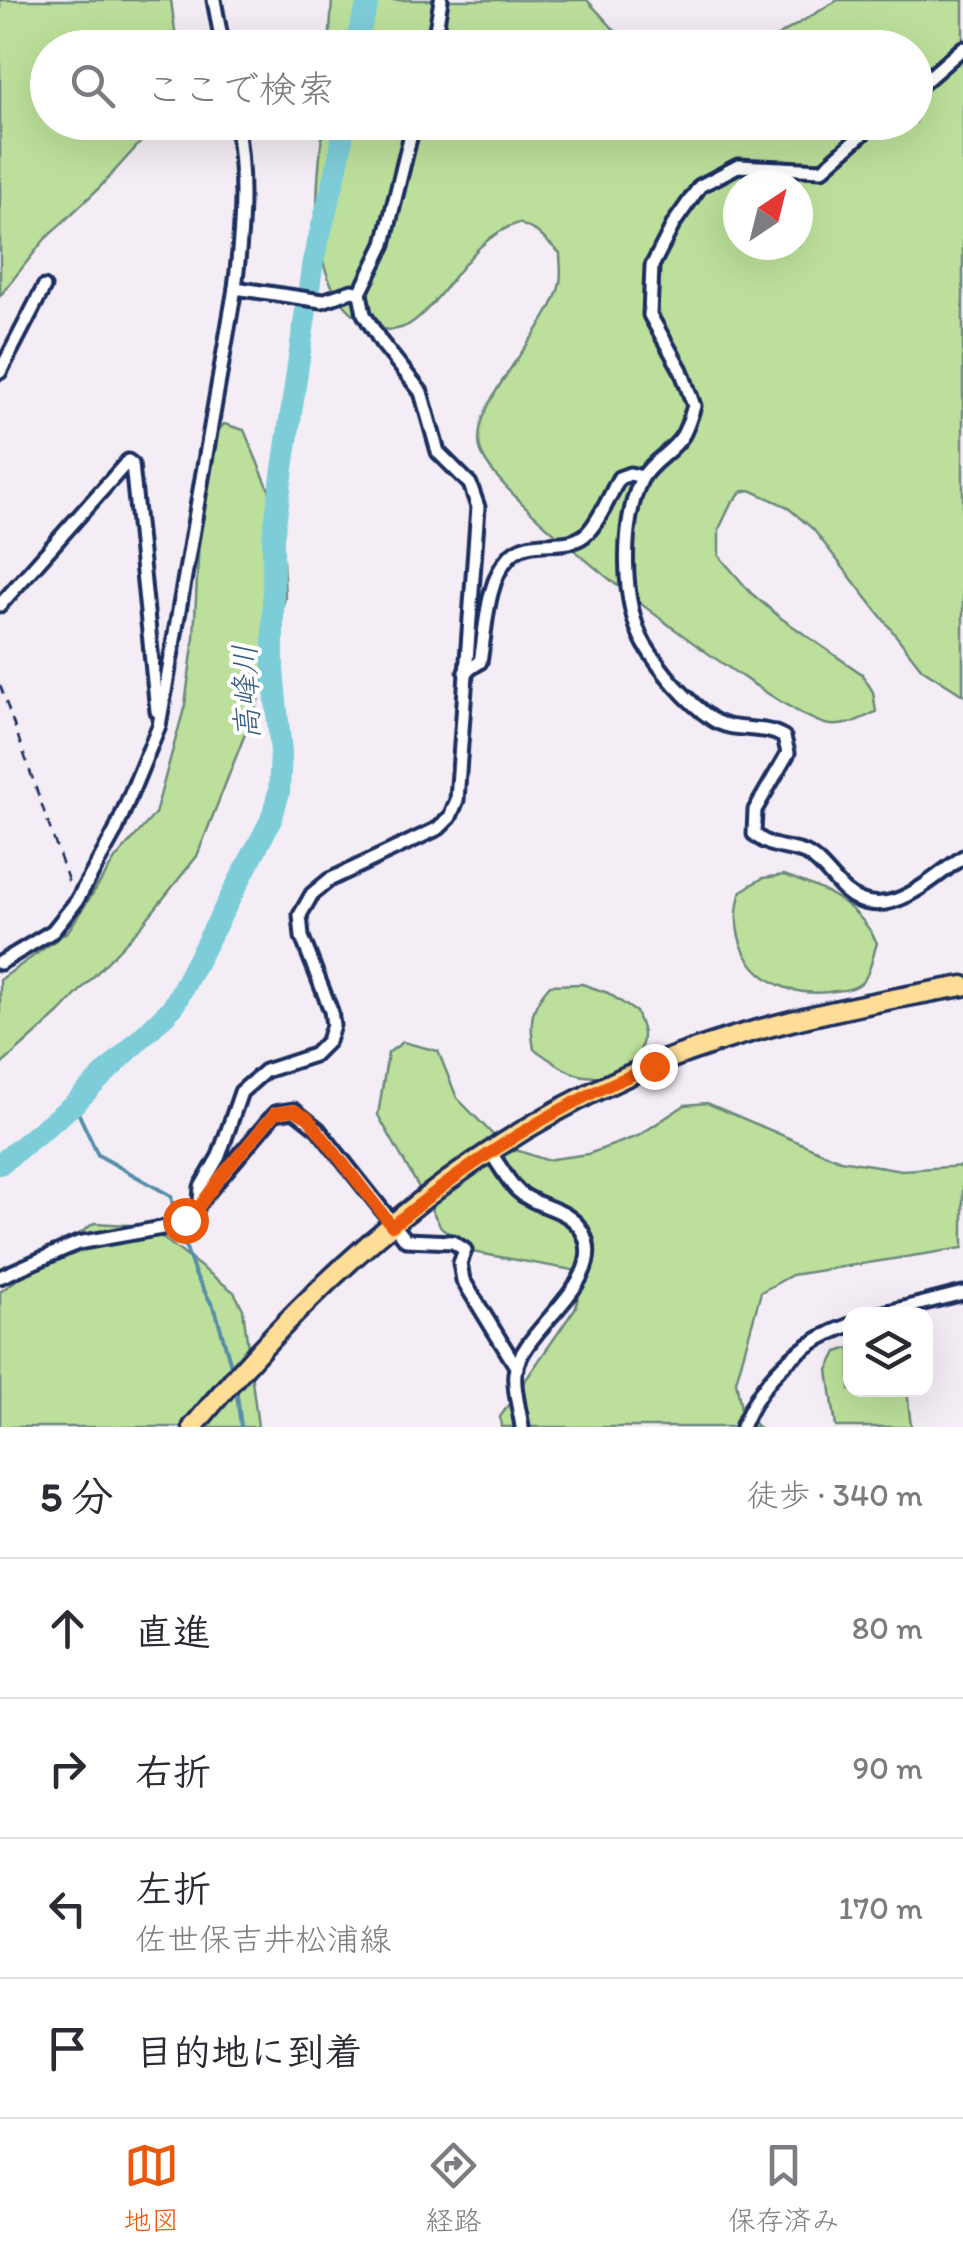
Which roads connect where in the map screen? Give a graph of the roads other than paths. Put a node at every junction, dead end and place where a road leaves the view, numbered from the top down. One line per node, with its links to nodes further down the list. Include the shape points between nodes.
1 (214, 0): 3 (street)
2 (441, 0): 4 (street)
3 (219, 30)
4 (436, 30)
5 (963, 48): 6 (street)
6 (933, 74)
7 (239, 140): 11 (street, via 243,225)
8 (410, 140): 12 (street, via 384,244)
9 (856, 140): 14 (street, via 822,170 738,166 700,186 674,224 652,266 650,315 694,406 682,437)
10 (44, 286): 13 (street)
11 (235, 288): 12 (street, via 322,302); 17 (street)
12 (360, 294): 16 (street, via 381,342 421,392 438,452 470,484 478,507)
13 (0, 372)
14 (642, 477): 16 (street, via 619,478 587,534 526,544 508,558 494,585 480,662); 18 (street, via 627,531 632,612 644,643 710,718 784,737 788,753 754,810 754,834 768,846 807,854 856,900 875,904 896,903)
15 (0, 604): 17 (street, via 121,466 132,464)
16 (466, 672): 22 (street, via 450,817 312,894 300,915 302,937 332,1011 328,1042 314,1055 265,1071 241,1092)
17 (159, 726): 19 (street, via 115,832 76,902 53,931)
18 (963, 857)
19 (0, 963)
20 (963, 986): 21 (main road, via 824,1011 715,1043 591,1094)
21 (490, 1152): 23 (main road); 28 (street, via 516,1190 575,1222 588,1250 574,1288)
22 (200, 1202): 23 (street, via 275,1113 294,1110 318,1129); 24 (street, via 179,1223 78,1243)
23 (392, 1226): 28 (street, via 406,1240 453,1242 465,1250 463,1280); 30 (main road, via 286,1321)
24 (0, 1277)
25 (963, 1293): 26 (street)
26 (908, 1307)
27 (843, 1328): 29 (street, via 790,1355)
28 (517, 1368): 31 (street)
29 (744, 1423): 32 (street)
30 (193, 1427)
31 (522, 1427)
32 (757, 1427)

